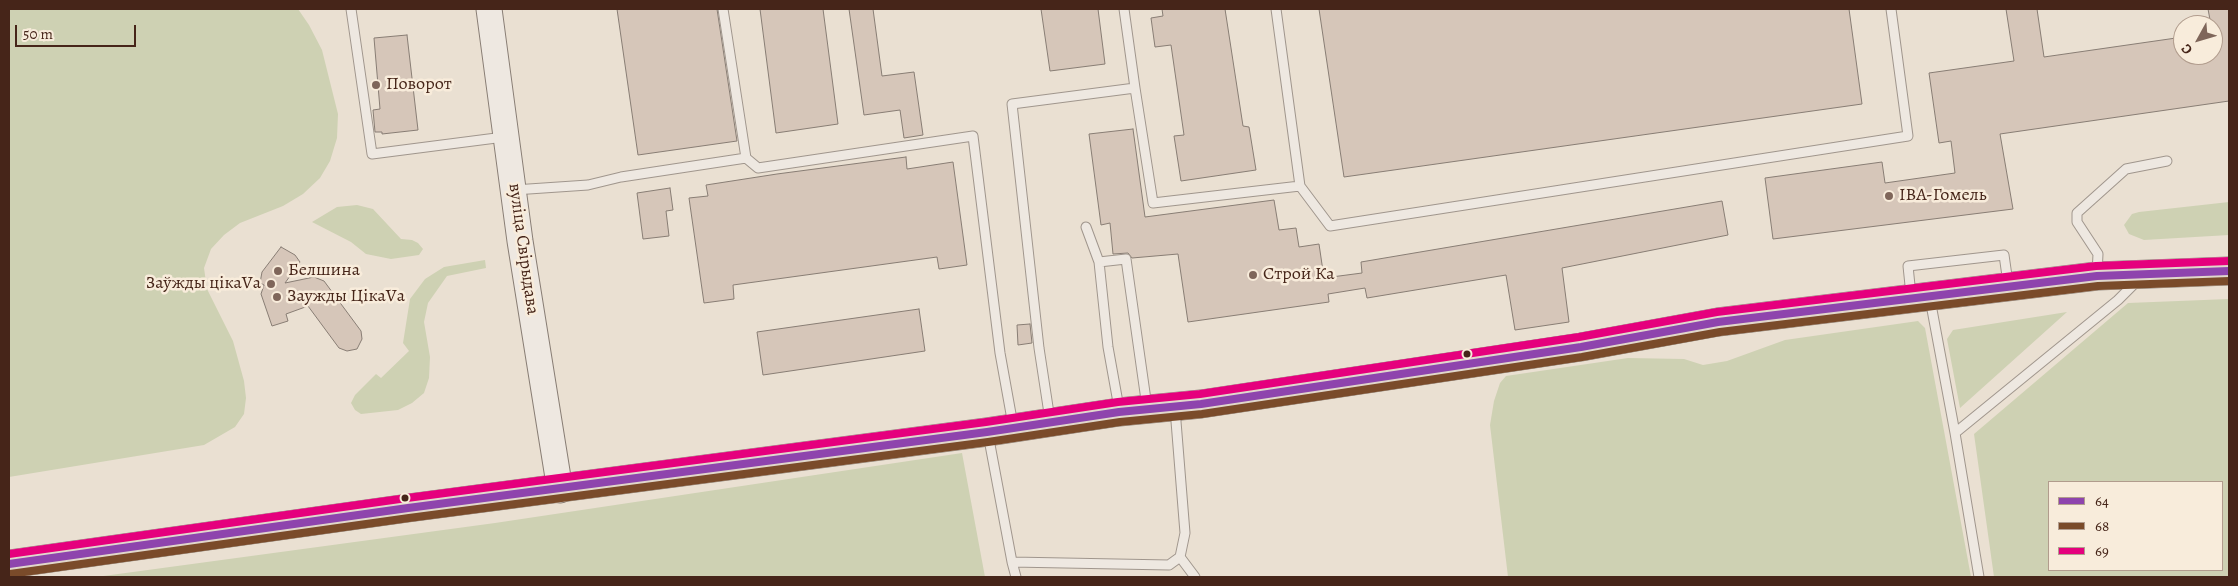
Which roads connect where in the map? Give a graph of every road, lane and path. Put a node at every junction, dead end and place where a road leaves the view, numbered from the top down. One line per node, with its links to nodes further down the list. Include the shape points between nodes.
1 (351, 9): 8 (lane, via 372,154)
2 (489, 9): 8 (main road, вуліца Свірыдава)
3 (723, 9): 9 (lane)
4 (1124, 9): 7 (lane)
5 (1276, 9): 11 (lane)
6 (1891, 9): 11 (lane, via 1908,136 1330,226)
7 (1135, 88): 11 (lane, via 1153,204); 23 (lane, via 1012,104 1039,348)
8 (507, 136): 12 (main road, вуліца Свірыдава)
9 (746, 158): 12 (lane, via 588,185); 24 (lane, via 758,168 974,136 1000,353)
10 (2167, 161): 17 (lane, via 2126,169 2077,213 2077,222 2098,254)
11 (1300, 186)
12 (514, 190): 26 (main road, вуліца Свірыдава)
13 (1086, 227): 14 (lane)
14 (1099, 262): 21 (lane, via 1126,259); 22 (lane)
15 (2229, 270): 16 (main road)
16 (2144, 273): 17 (main road); 25 (lane, via 2118,300)
17 (2097, 276): 18 (main road)
18 (2009, 286): 19 (main road); 19 (lane, via 2004,255 1908,266)
19 (1920, 298): 20 (main road, via 1718,322 1581,347); 25 (lane)
20 (1175, 406): 21 (main road); 27 (lane, via 1185,533)
21 (1147, 409): 22 (main road)
22 (1119, 412): 23 (main road)
23 (1051, 422): 24 (main road)
24 (1000, 430): 26 (main road); 28 (lane)
25 (1955, 433): 32 (lane)
26 (560, 490): 29 (main road)
27 (1180, 557): 28 (lane, via 1169,565); 31 (lane)
28 (1012, 562): 30 (lane)
29 (9, 564)
30 (1016, 577)
31 (1195, 577)
32 (1979, 577)

